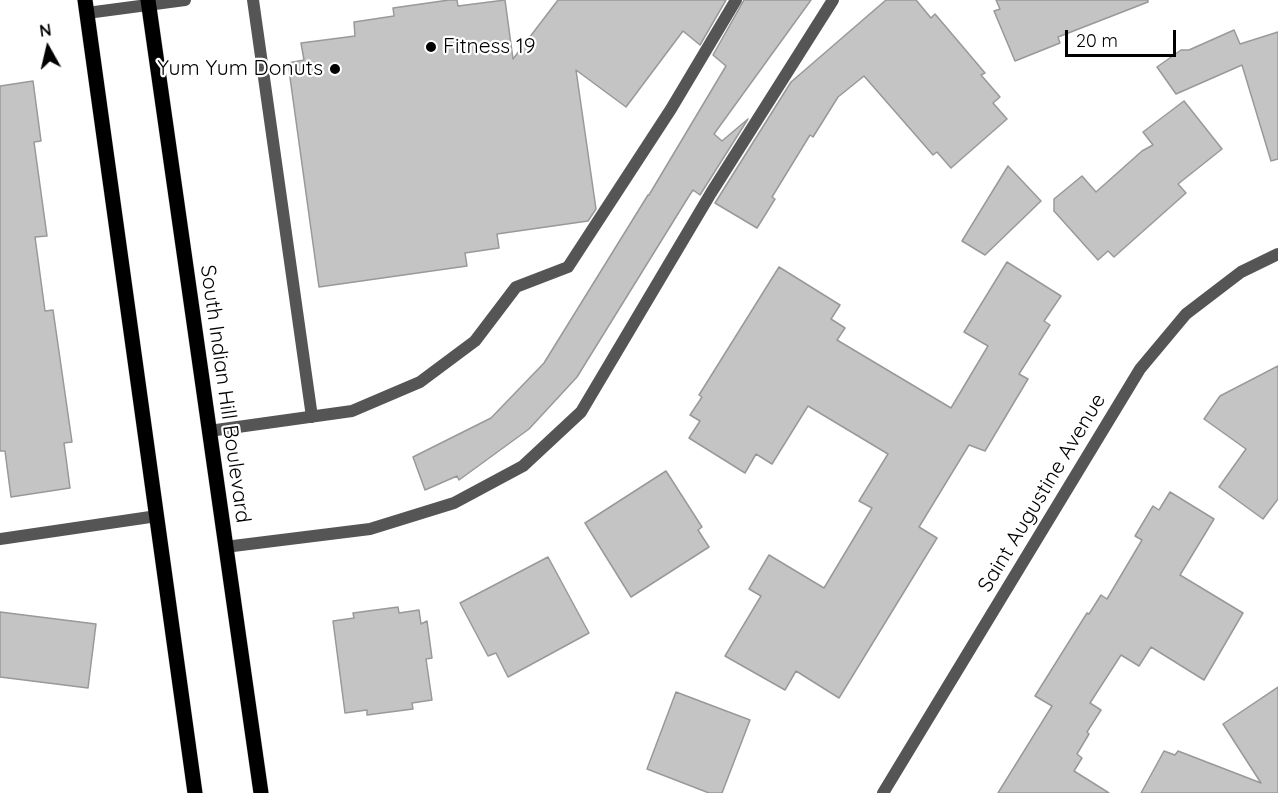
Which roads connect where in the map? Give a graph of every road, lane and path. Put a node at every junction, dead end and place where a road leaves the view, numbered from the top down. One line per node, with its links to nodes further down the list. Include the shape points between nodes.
1 (185, 0): 5 (street)
2 (253, 0): 8 (street)
3 (736, 0): 8 (street, via 671,109 568,267 516,286 475,341 420,382 352,411)
4 (833, 0): 12 (street, via 711,193 581,412 524,466 454,503 370,529)
5 (149, 3): 6 (street); 9 (main road, South Indian Hill Boulevard)
6 (86, 7): 10 (main road)
7 (1278, 254): 15 (street, Saint Augustine Avenue, via 1241,272 1186,314 1140,369)
8 (312, 417): 9 (street)
9 (209, 432): 12 (main road, South Indian Hill Boulevard)
10 (157, 516): 11 (street); 13 (main road)
11 (0, 539)
12 (225, 547): 14 (main road, South Indian Hill Boulevard)
13 (195, 793)
14 (261, 793)
15 (883, 793)

